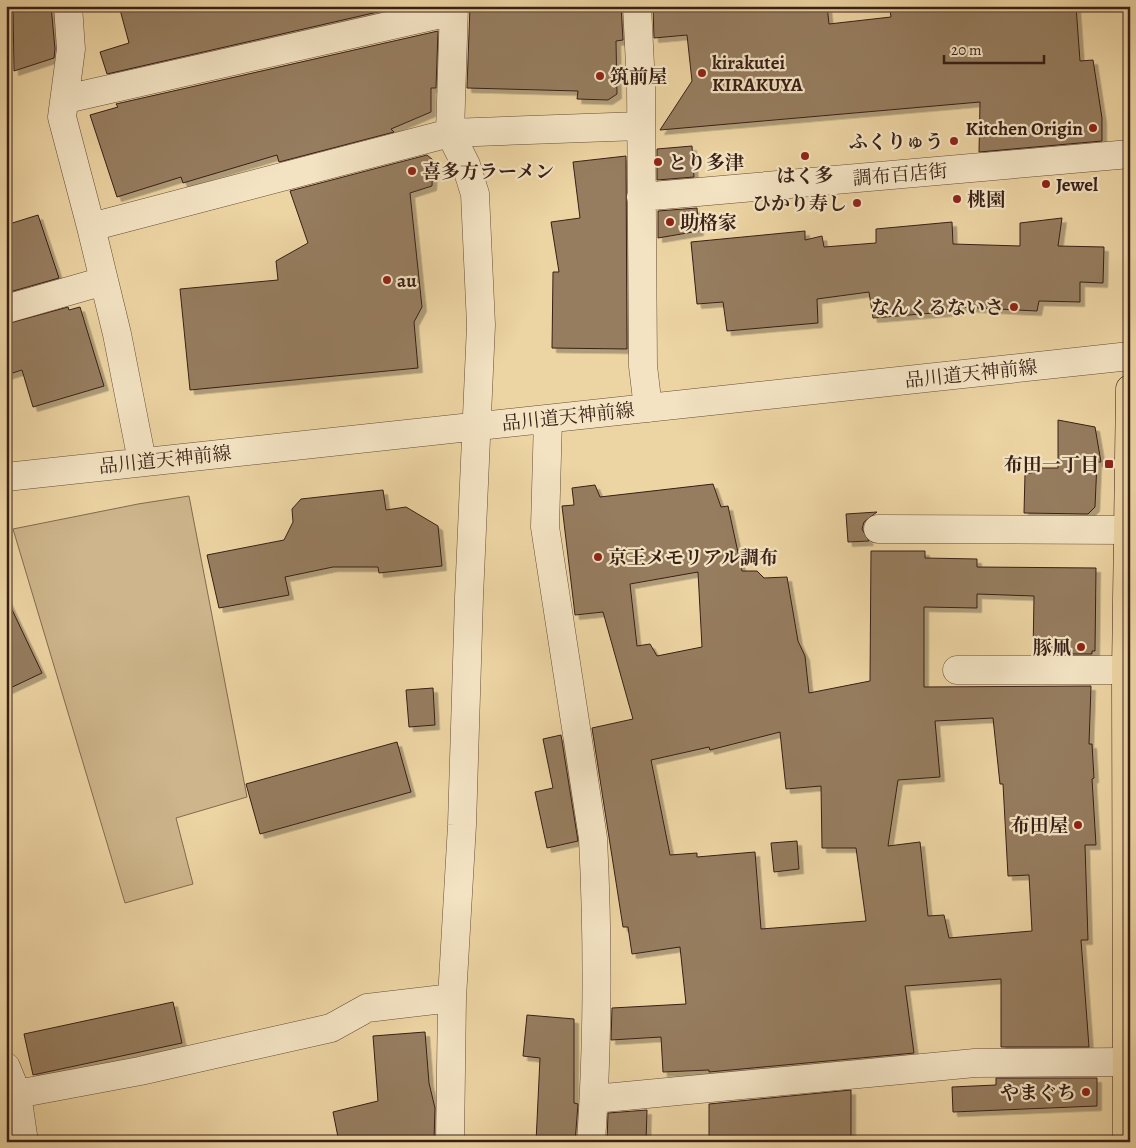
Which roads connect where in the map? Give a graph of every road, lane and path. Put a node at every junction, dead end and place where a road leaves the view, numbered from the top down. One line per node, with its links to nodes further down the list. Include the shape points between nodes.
1 (68, 6): 4 (street, via 71,49)
2 (637, 6): 5 (street)
3 (454, 9): 4 (street); 6 (street)
4 (66, 98): 9 (street, via 62,117)
5 (640, 126): 6 (street); 8 (street)
6 (450, 133): 9 (street); 16 (street, via 466,165 475,194 481,324)
7 (1130, 154): 8 (street, 調布百店街)
8 (641, 197): 14 (street, via 643,366)
9 (92, 227): 10 (street)
10 (104, 281): 11 (street); 17 (street)
11 (6, 309)
12 (1130, 356): 14 (street, 品川道天神前線)
13 (1130, 389): 20 (main road)
14 (648, 408): 15 (street, 品川道天神前線)
15 (548, 418): 16 (street, 品川道天神前線); 28 (street, via 545,527 592,838 595,890)
16 (477, 426): 17 (street, 品川道天神前線); 24 (street)
17 (142, 461): 18 (street, 品川道天神前線)
18 (6, 477)
19 (878, 529): 20 (street)
20 (1127, 530): 21 (main road)
21 (1128, 629): 23 (main road)
22 (957, 670): 23 (street)
23 (1126, 670): 25 (main road)
24 (452, 998): 27 (street, via 368,1008 331,1028 140,1071); 31 (street)
25 (1126, 1062): 28 (street, via 974,1064); 29 (main road)
26 (6, 1067): 27 (street)
27 (17, 1094): 30 (street)
28 (594, 1099): 32 (street)
29 (1128, 1127)
30 (24, 1142)
31 (450, 1142)
32 (591, 1142)

